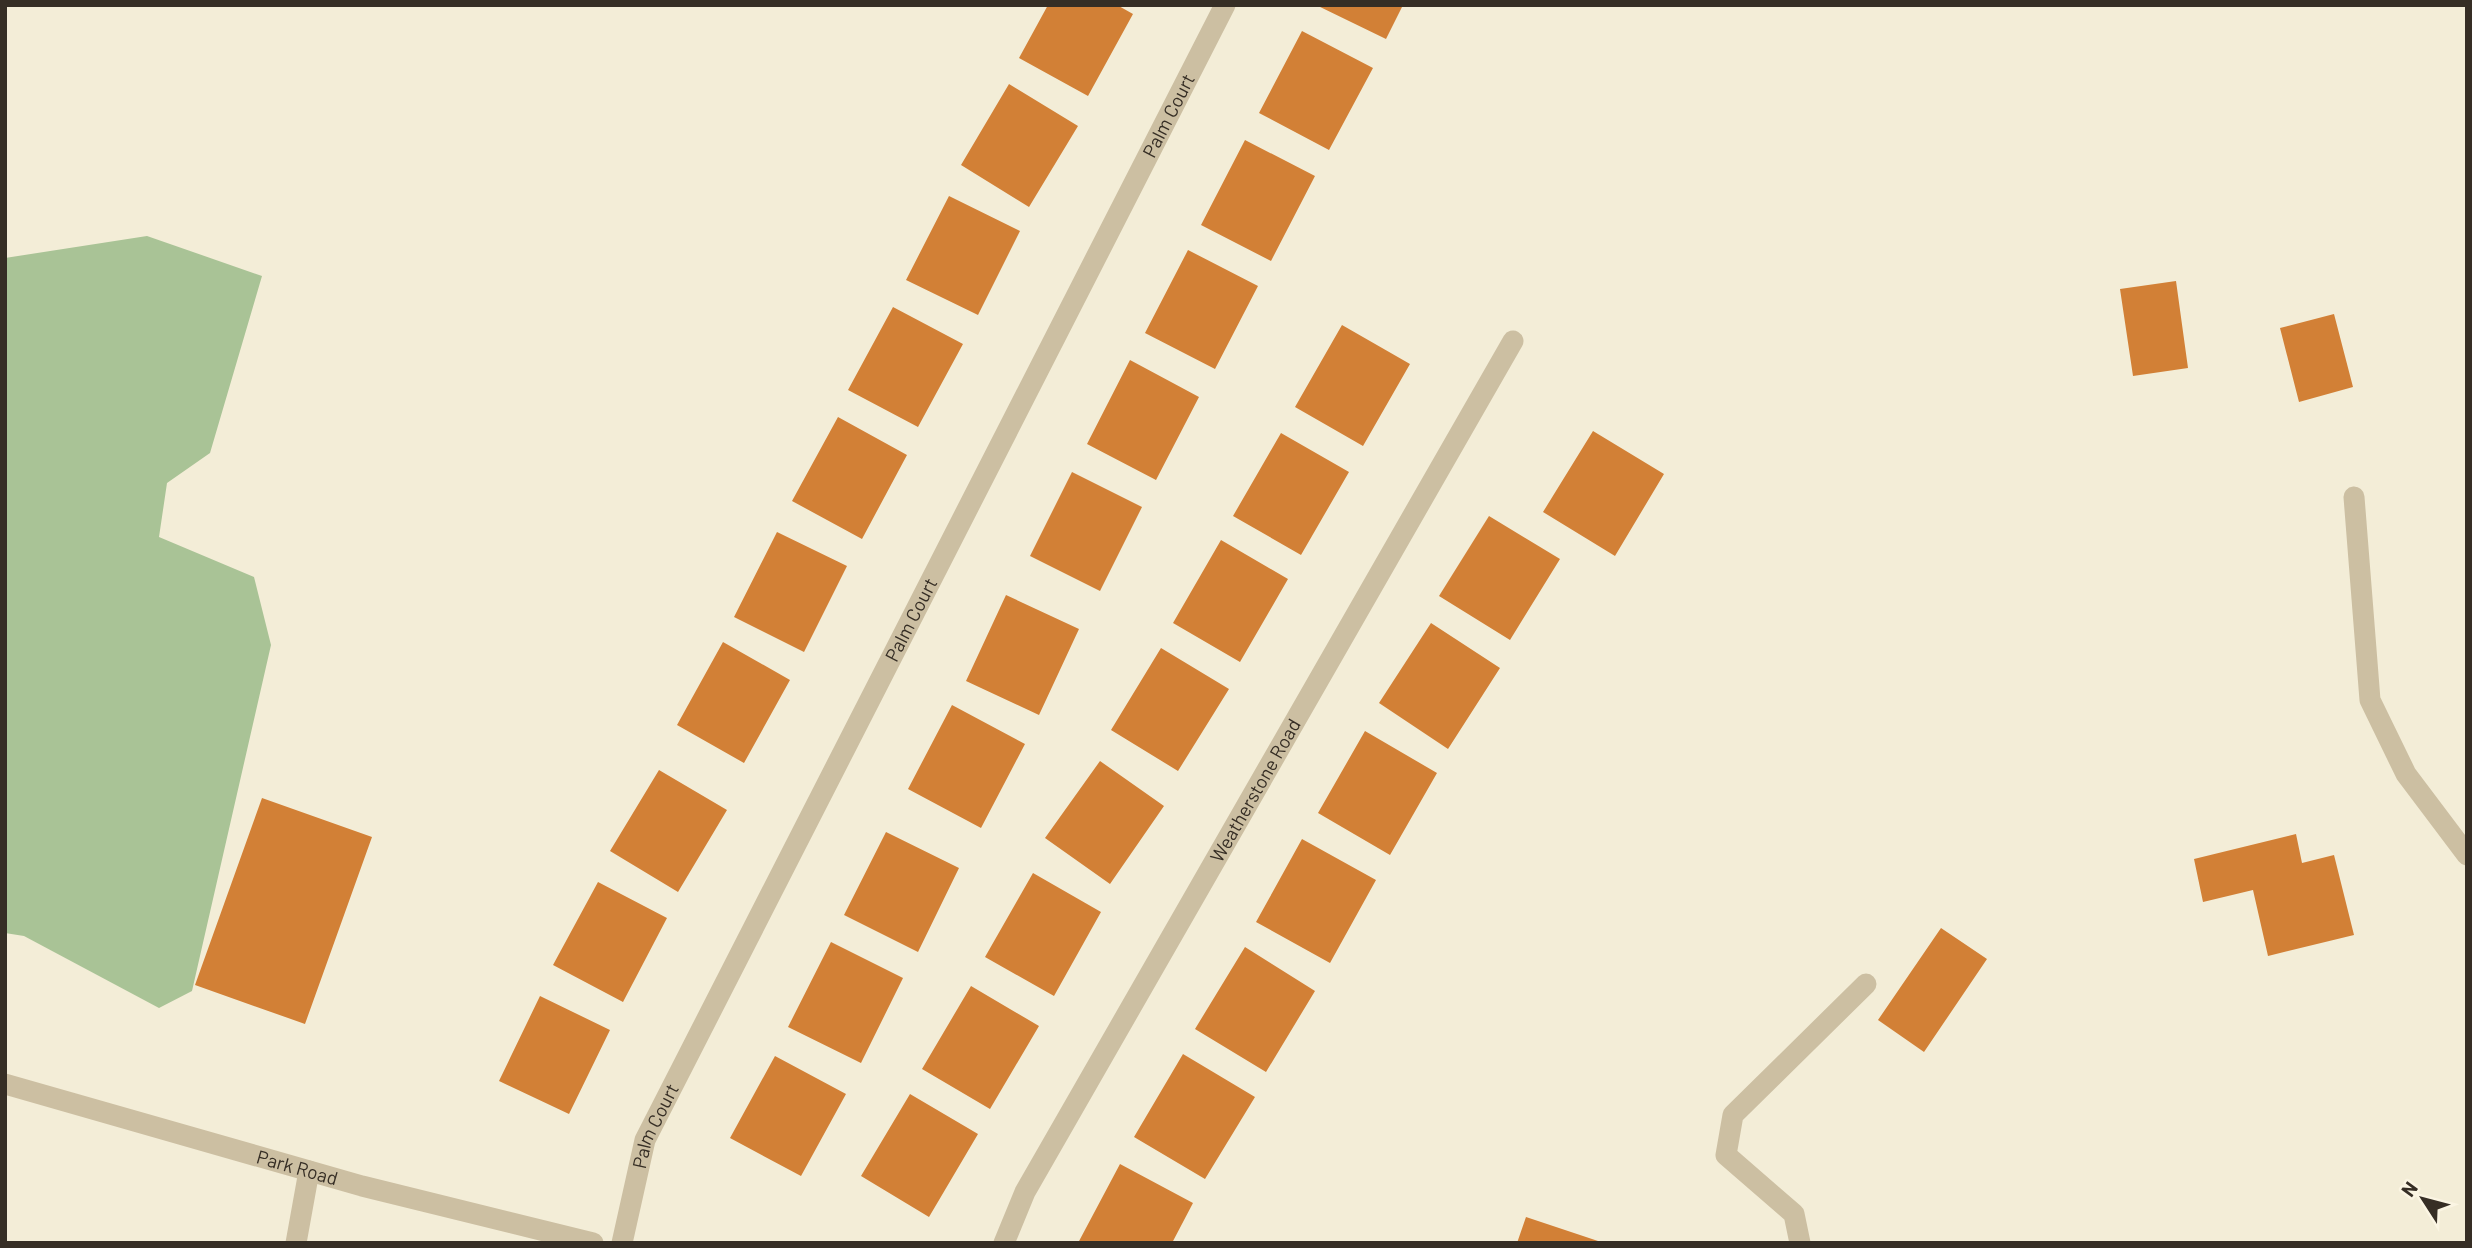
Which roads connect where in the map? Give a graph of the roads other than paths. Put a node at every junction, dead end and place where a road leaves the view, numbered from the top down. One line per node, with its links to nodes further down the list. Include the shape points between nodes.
1 (1224, 5): 10 (street, Palm Court, via 645,1140)
2 (1513, 341): 11 (street, Weatherstone Road, via 1025,1192)
3 (2354, 497): 4 (street, via 2370,700 2406,774)
4 (2467, 855)
5 (1866, 984): 12 (street, via 1733,1115 1726,1155 1794,1214)
6 (5, 1084): 7 (street, Park Road)
7 (309, 1171): 8 (street); 9 (street, Park Road)
8 (296, 1243)
9 (593, 1243)
10 (622, 1243)
11 (1004, 1243)
12 (1800, 1243)

